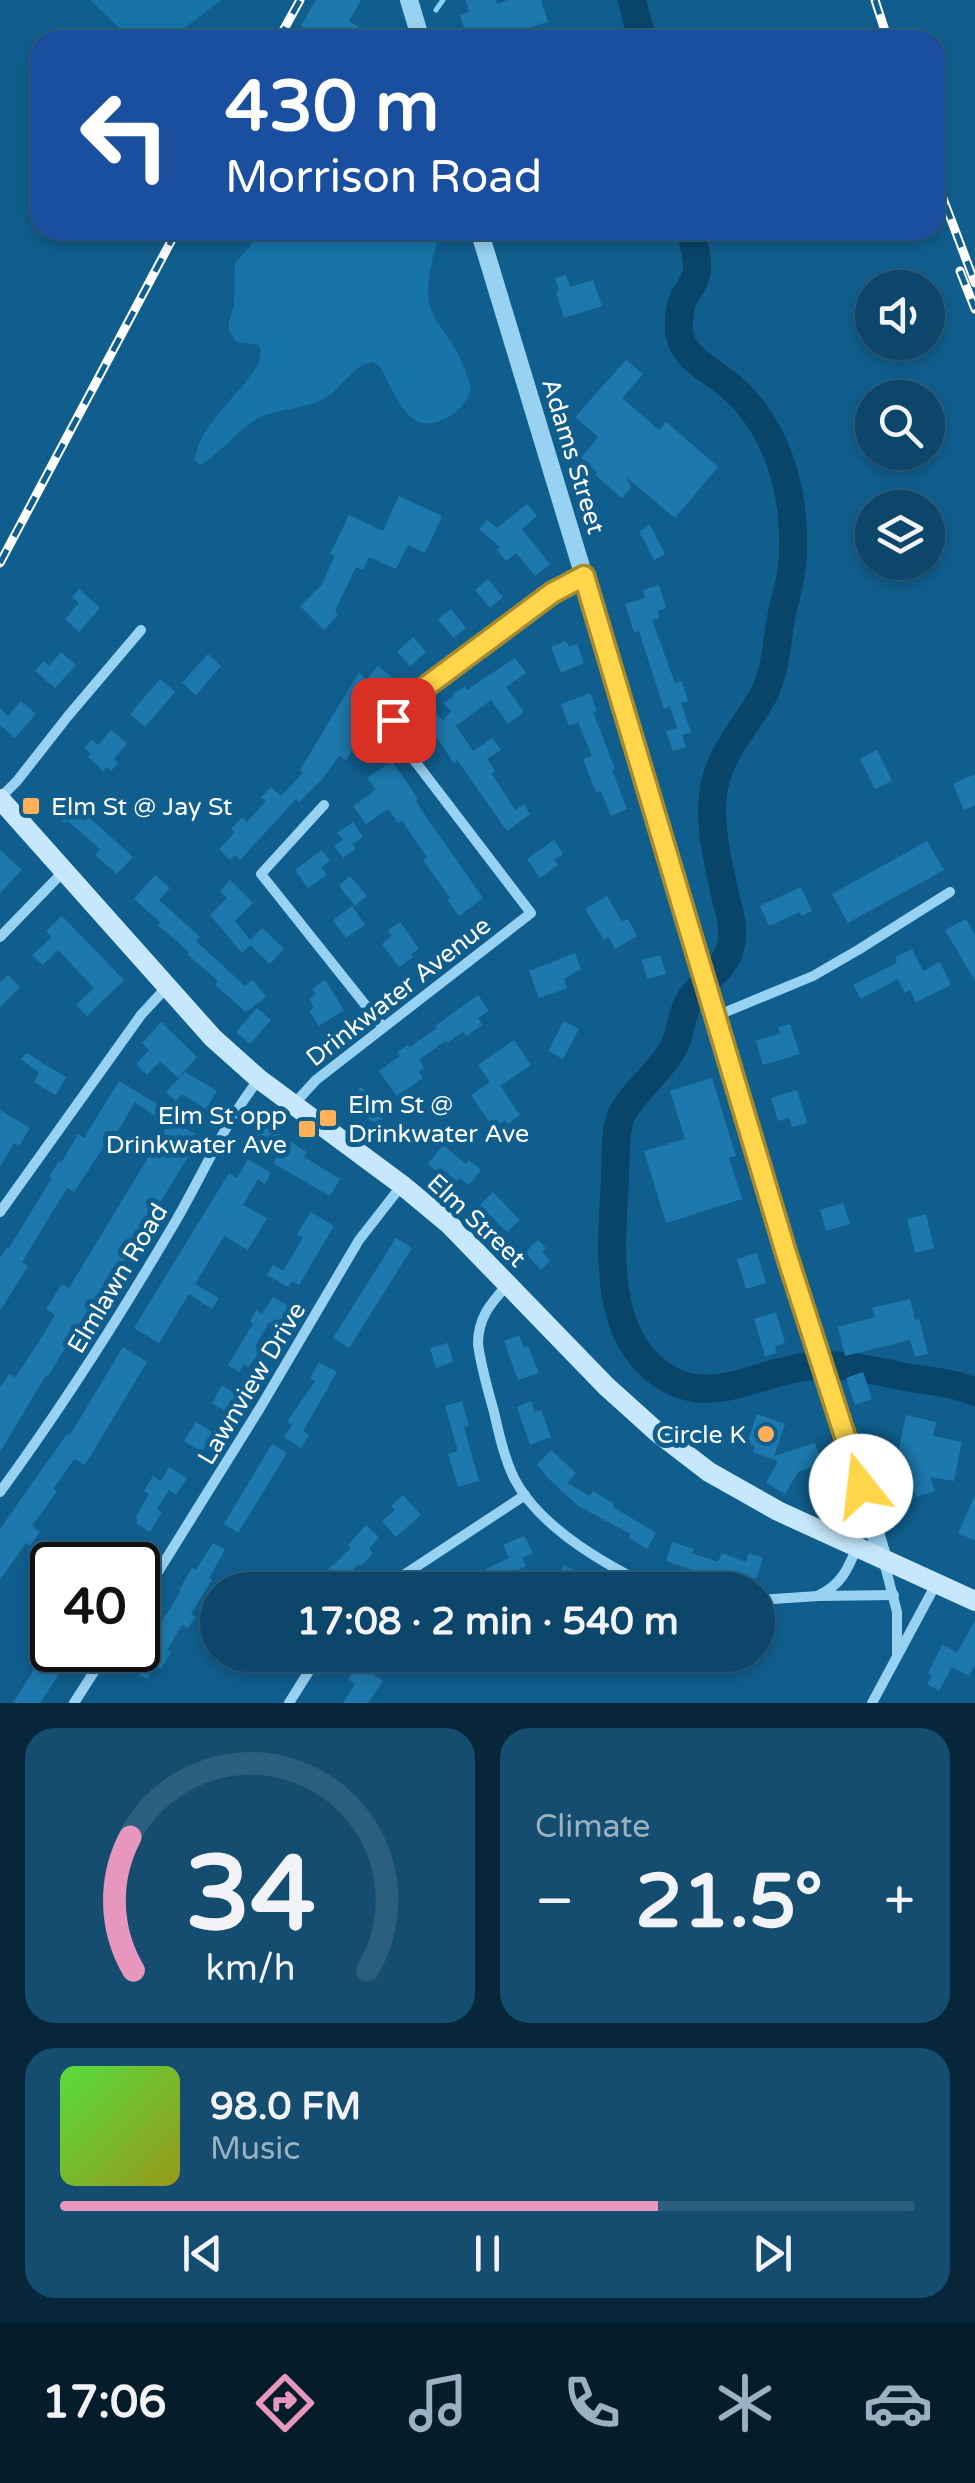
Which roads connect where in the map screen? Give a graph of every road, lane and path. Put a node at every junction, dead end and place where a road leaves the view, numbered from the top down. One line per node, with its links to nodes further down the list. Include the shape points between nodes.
1 (409, 0): 2 (street)
2 (418, 30)
3 (481, 240): 4 (street, Adams Street)
4 (584, 576): 12 (street, Adams Street); 13 (street, Drinkwater Avenue, via 404,703 393,720 398,739 532,913)
5 (141, 630): 6 (street)
6 (0, 799): 8 (main road, Elm Street)
7 (324, 806): 13 (street, via 261,874)
8 (64, 870): 10 (street); 11 (main road, Elm Street)
9 (950, 892): 12 (street, via 812,976)
10 (0, 937)
11 (166, 988): 14 (main road, Elm Street); 17 (street)
12 (716, 1016): 22 (street, Adams Street)
13 (383, 1027): 15 (street, Drinkwater Avenue)
14 (259, 1079): 15 (main road, Elm Street); 19 (street, Elmlawn Road, via 110,1330)
15 (293, 1105): 16 (main road, Elm Street)
16 (402, 1185): 18 (main road, Elm Street); 23 (street, Lawnview Drive, via 359,1240)
17 (0, 1212)
18 (509, 1284): 20 (street, via 484,1314 478,1344 504,1453); 21 (main road, Elm Street, via 606,1386 683,1453 778,1511)
19 (0, 1492)
20 (525, 1495): 24 (street); 25 (street, via 566,1536)
21 (856, 1547): 22 (main road, Elm Street); 27 (street, via 844,1576)
22 (882, 1558): 26 (main road, Elm Street); 28 (street)
23 (160, 1569)
24 (408, 1572)
25 (625, 1572)
26 (936, 1584): 30 (main road, Elm Street); 31 (street)
27 (818, 1596): 28 (street); 29 (street)
28 (894, 1596): 31 (street)
29 (775, 1599)
30 (975, 1601)
31 (894, 1664): 36 (street)
32 (94, 1672): 34 (street)
33 (308, 1672): 35 (street)
34 (74, 1703)
35 (289, 1703)
36 (872, 1703)

